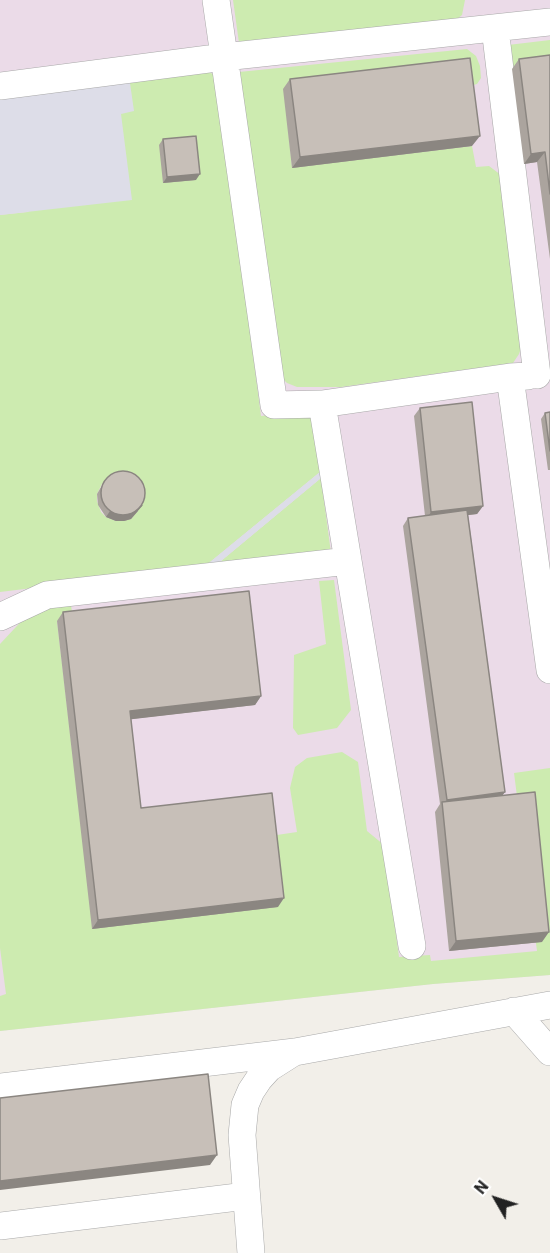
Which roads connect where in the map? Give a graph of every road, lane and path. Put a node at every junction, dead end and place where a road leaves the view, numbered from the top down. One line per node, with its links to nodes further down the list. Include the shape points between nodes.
1 (216, 0): 4 (lane)
2 (550, 22): 3 (lane)
3 (495, 28): 4 (lane); 6 (lane)
4 (224, 57): 5 (lane); 8 (lane, via 274,405)
5 (0, 86)
6 (540, 312): 7 (lane)
7 (532, 376): 8 (lane); 9 (lane)
8 (322, 404): 10 (lane)
9 (539, 503): 12 (lane)
10 (348, 561): 11 (lane, via 47,595); 13 (lane)
11 (0, 617)
12 (550, 670)
13 (412, 946)
14 (550, 1005): 15 (lane)
15 (514, 1011): 16 (lane); 17 (lane)
16 (295, 1052): 18 (lane); 19 (lane, via 269,1068 245,1105 242,1135)
17 (550, 1052)
18 (0, 1087)
19 (246, 1196): 20 (lane); 21 (lane)
20 (0, 1226)
21 (251, 1253)

